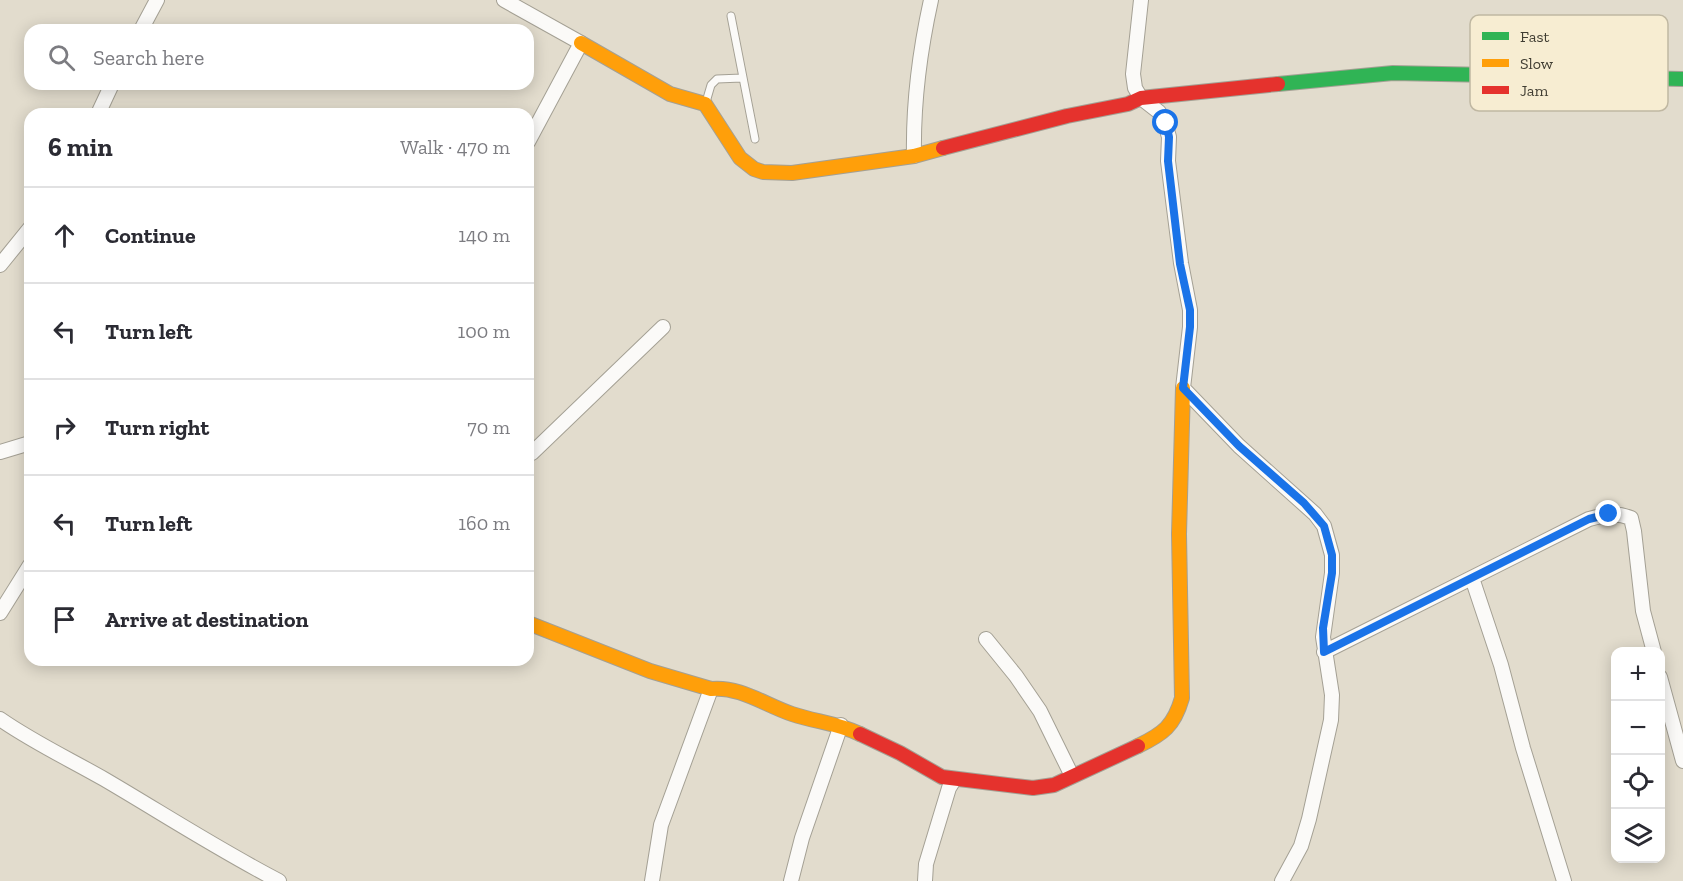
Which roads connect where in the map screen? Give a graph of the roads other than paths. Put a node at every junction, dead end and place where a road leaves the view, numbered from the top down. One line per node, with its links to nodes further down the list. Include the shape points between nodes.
1 (157, 0): 6 (street)
2 (504, 0): 7 (street)
3 (932, 0): 18 (street, via 925,29)
4 (1141, 0): 13 (street, via 1133,74)
5 (731, 16): 9 (lane)
6 (144, 24)
7 (581, 43): 14 (street, via 670,94); 16 (street)
8 (1470, 75): 13 (street, via 1393,73)
9 (742, 78): 14 (lane, via 717,79); 17 (lane)
10 (1668, 79): 11 (street)
11 (1683, 79)
12 (109, 90): 15 (street)
13 (1141, 98): 18 (street); 22 (street, via 1160,112 1169,137 1168,161 1180,264 1190,310)
14 (702, 103): 18 (street, via 741,159 760,172 792,173)
15 (101, 108)
16 (534, 130)
17 (755, 139)
18 (914, 156)
19 (24, 235): 20 (street)
20 (0, 265)
21 (663, 327): 24 (street)
22 (1183, 388): 32 (street, via 1324,526 1332,555 1332,573 1323,628); 38 (street, via 1179,534 1182,698 1177,717 1158,736)
23 (24, 445): 25 (street)
24 (534, 451)
25 (0, 452)
26 (24, 575): 28 (street)
27 (1472, 578): 31 (street, via 1589,519 1620,513 1630,518 1632,525 1643,611); 32 (street); 45 (street)
28 (0, 613)
29 (534, 625): 33 (street, via 650,671)
30 (986, 639): 38 (street, via 1040,711)
31 (1653, 647)
32 (1324, 652): 44 (street, via 1332,696 1331,720 1309,819 1295,860)
33 (711, 689): 36 (street, via 739,692 792,714); 41 (street, via 661,825)
34 (1665, 695): 37 (street)
35 (0, 719): 40 (street)
36 (841, 725): 39 (street); 42 (street)
37 (1683, 760)
38 (1072, 776): 39 (street, via 1054,785 1034,788)
39 (954, 780): 43 (street, via 926,864)
40 (279, 881)
41 (652, 881)
42 (791, 881)
43 (925, 881)
44 (1282, 881)
45 (1564, 881)

